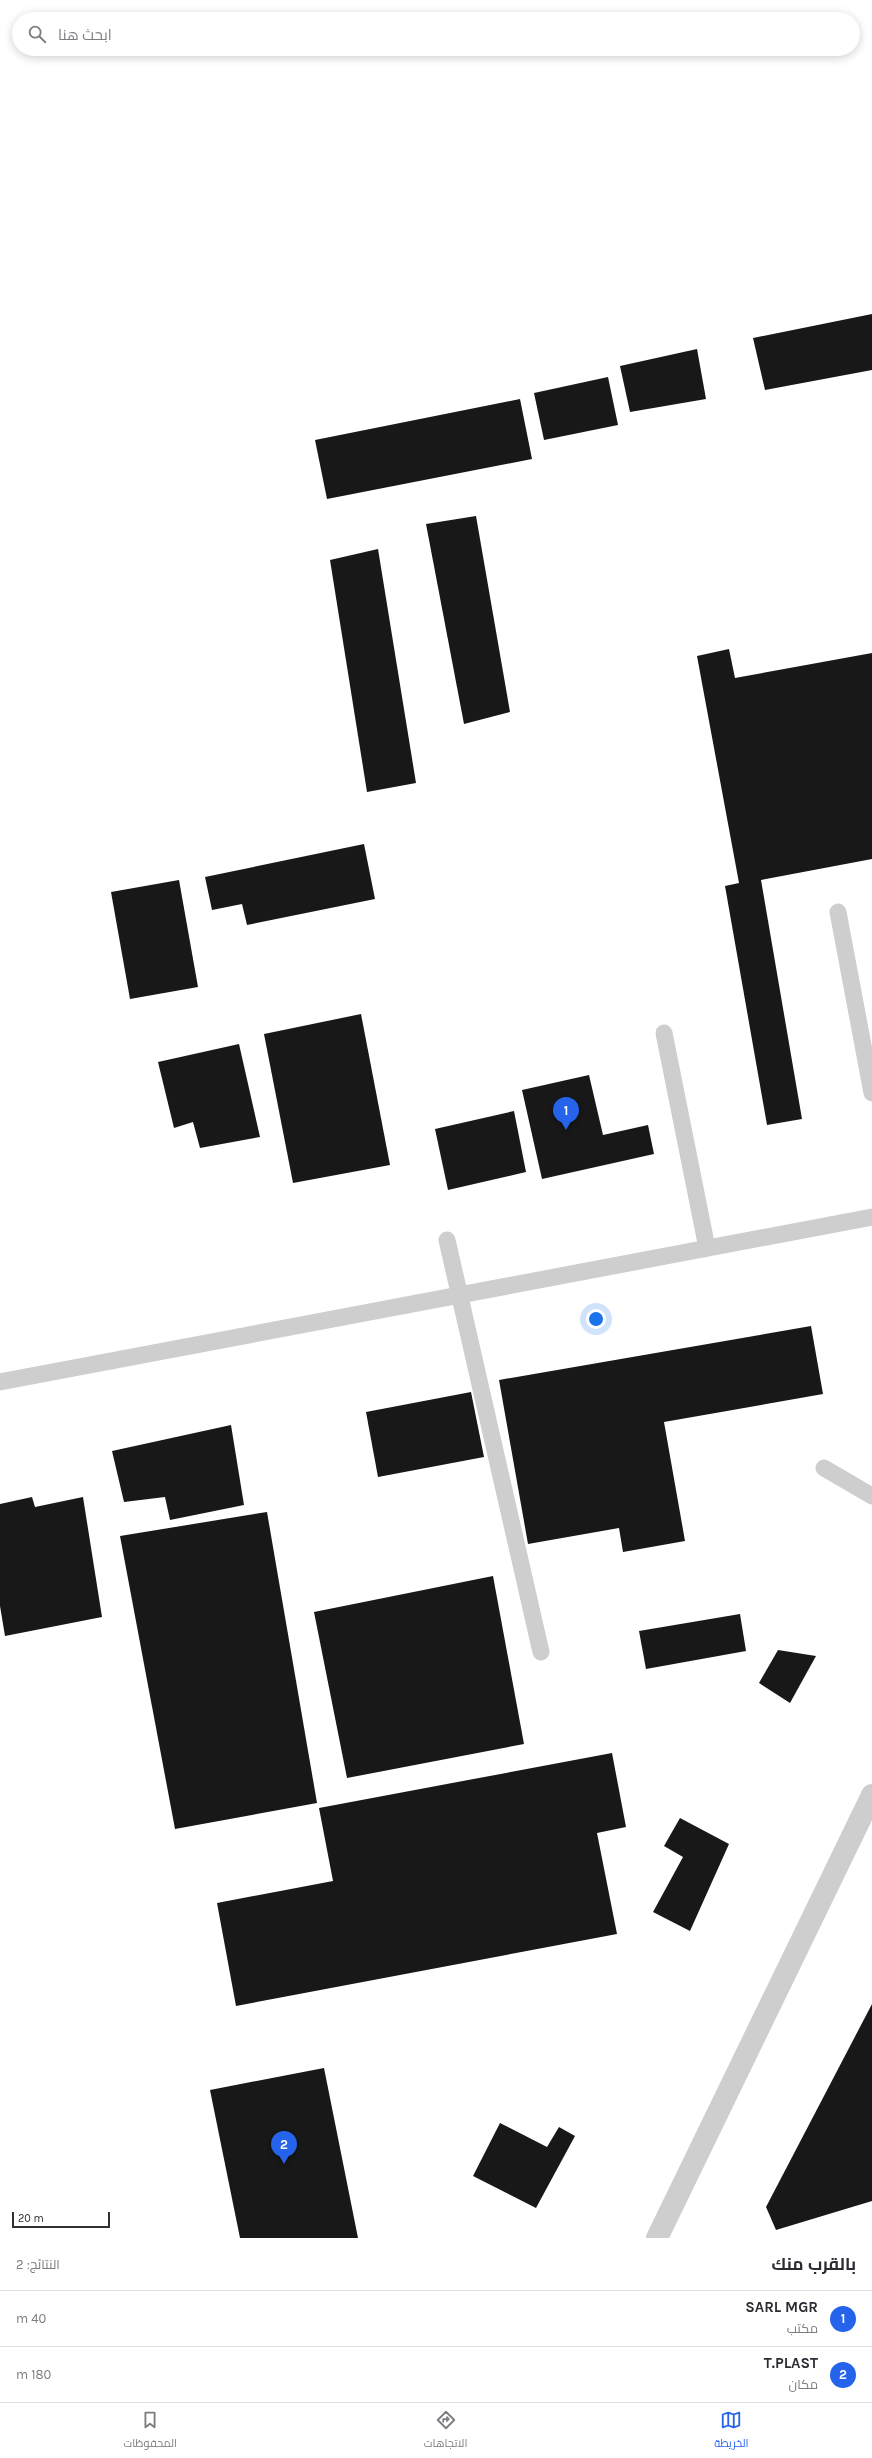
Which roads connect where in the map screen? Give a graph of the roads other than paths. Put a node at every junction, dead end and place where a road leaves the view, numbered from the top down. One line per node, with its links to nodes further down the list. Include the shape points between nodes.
1 (838, 912): 3 (lane)
2 (664, 1033): 6 (lane)
3 (872, 1094)
4 (872, 1217): 6 (lane)
5 (447, 1240): 7 (lane)
6 (707, 1248): 7 (lane)
7 (460, 1295): 8 (lane); 11 (lane)
8 (0, 1382)
9 (824, 1468): 10 (lane)
10 (872, 1496)
11 (541, 1652)
12 (872, 1795): 13 (street)
13 (657, 2238)

